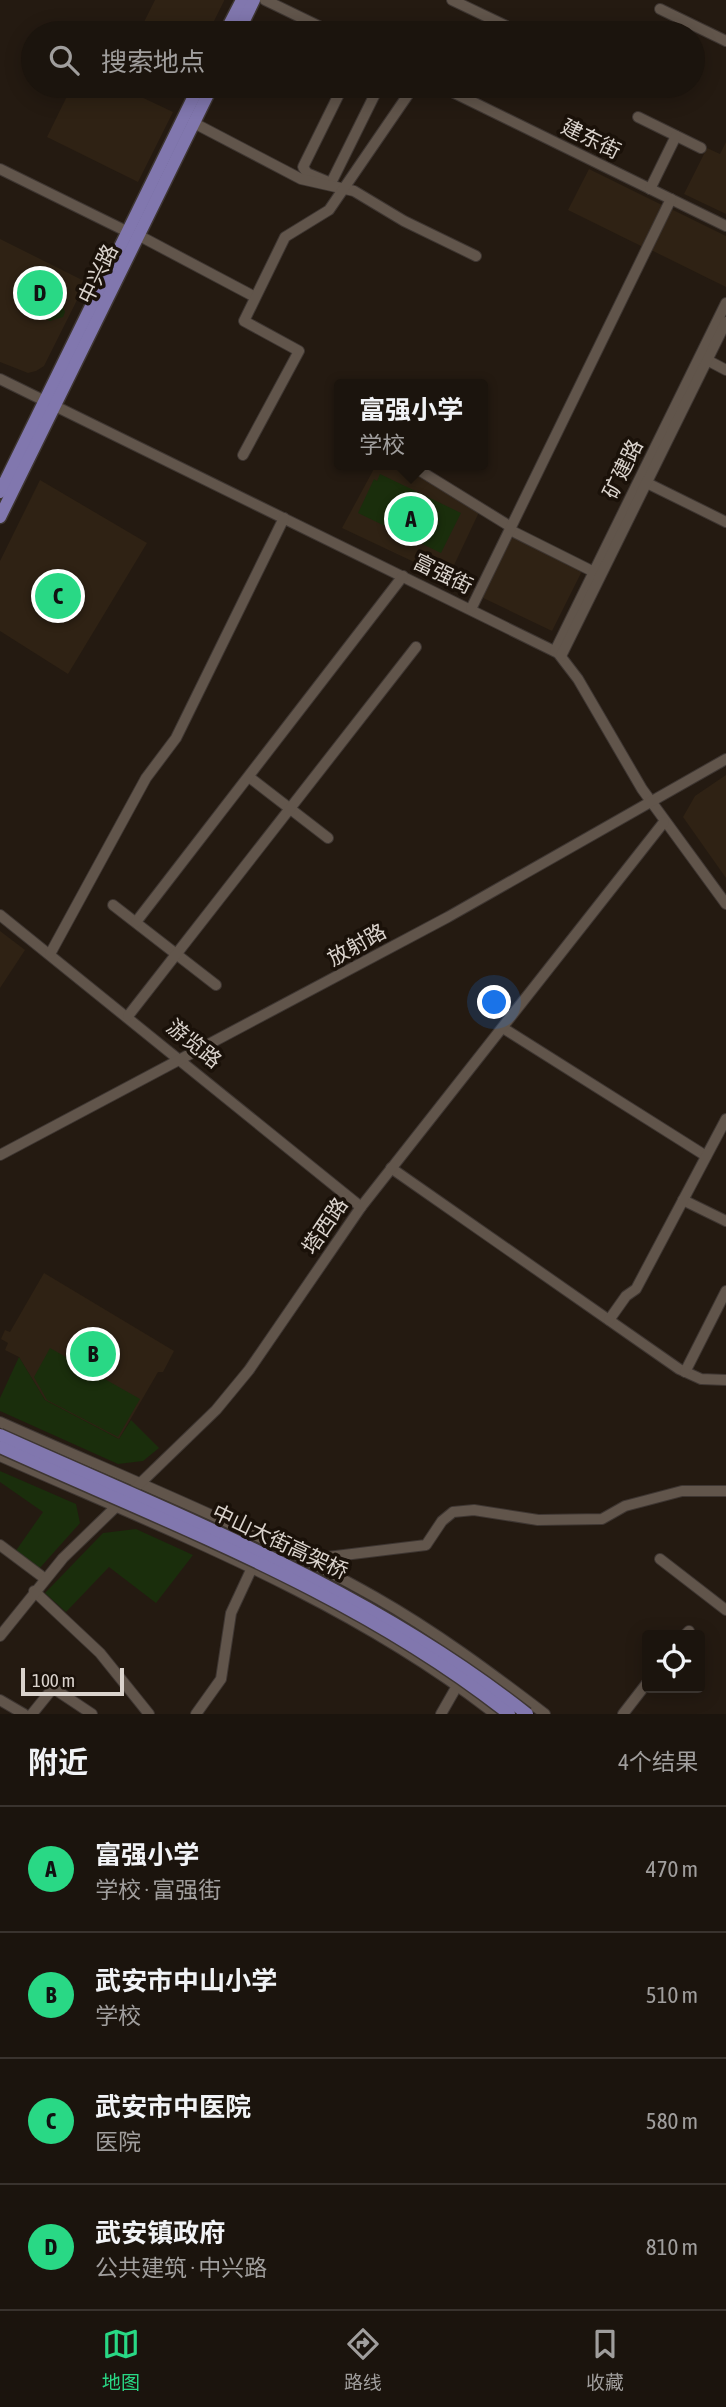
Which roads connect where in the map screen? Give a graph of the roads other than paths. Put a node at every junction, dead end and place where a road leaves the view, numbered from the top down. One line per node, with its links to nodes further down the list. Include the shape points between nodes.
1 (242, 0): 6 (main road)
2 (254, 0): 7 (main road)
3 (265, 0): 8 (street)
4 (452, 0): 9 (street)
5 (660, 9): 10 (street)
6 (231, 21)
7 (244, 21)
8 (308, 21)
9 (496, 21)
10 (685, 21)
11 (705, 31): 12 (street)
12 (726, 41)
13 (195, 98): 28 (main road, 中兴路)
14 (206, 98): 20 (main road, 中兴路)
15 (337, 98): 16 (street, via 303,167 331,183)
16 (373, 98)
17 (406, 98): 24 (street)
18 (464, 98): 25 (street, 建东街)
19 (638, 117): 21 (street)
20 (194, 123): 24 (street, via 301,179); 28 (main road, 中兴路)
21 (676, 136): 22 (street); 25 (street)
22 (701, 148)
23 (0, 169): 28 (street)
24 (344, 189): 29 (street); 30 (street, via 324,215 285,237)
25 (650, 189): 26 (street, 建东街)
26 (671, 199): 27 (street, 建东街); 44 (street)
27 (726, 226)
28 (133, 233): 30 (street); 36 (main road, 中兴路)
29 (476, 256)
30 (255, 298): 37 (street, via 244,321 299,351)
31 (726, 303): 45 (street, 矿建路)
32 (726, 322): 33 (street, 矿建路)
33 (707, 360): 34 (street); 39 (street, 矿建路)
34 (726, 370)
35 (0, 379): 36 (street, 富强街)
36 (50, 403): 40 (main road, 中兴路); 41 (main road, 中兴路); 42 (street, 富强街)
37 (243, 455)
38 (419, 470): 44 (street)
39 (647, 483): 43 (street); 49 (street, 矿建路)
40 (0, 492)
41 (0, 517)
42 (284, 518): 46 (street, 富强街); 61 (street, via 176,738 146,778)
43 (726, 522)
44 (510, 528): 45 (street); 47 (street)
45 (594, 572): 49 (street, 矿建路)
46 (403, 576): 47 (street, 富强街); 51 (street)
47 (471, 609): 49 (street, 富强街)
48 (416, 648): 53 (street)
49 (558, 654): 52 (street)
50 (726, 759): 52 (street, 放射路)
51 (249, 776): 53 (street); 59 (street)
52 (651, 803): 54 (street); 65 (street, 放射路)
53 (290, 808): 55 (street); 60 (street)
54 (664, 822): 56 (street); 64 (street, 塔西路)
55 (328, 838)
56 (726, 904)
57 (113, 905): 59 (street)
58 (0, 915): 61 (street, 游览路)
59 (136, 922): 60 (street)
60 (175, 953): 62 (street); 63 (street)
61 (50, 954): 63 (street, 游览路)
62 (216, 985)
63 (128, 1016): 65 (street, 游览路)
64 (503, 1028): 68 (street); 69 (street, 塔西路)
65 (183, 1060): 67 (street, 放射路); 71 (street, 游览路)
66 (726, 1119): 68 (street)
67 (0, 1155)
68 (706, 1156): 70 (street)
69 (391, 1168): 71 (street, 塔西路); 74 (street)
70 (683, 1200): 72 (street); 74 (street, via 636,1289)
71 (361, 1207): 81 (street, 塔西路, via 249,1370 216,1410)
72 (726, 1221)
73 (726, 1291): 75 (street)
74 (609, 1320): 75 (street)
75 (685, 1372): 76 (street)
76 (726, 1381)
77 (0, 1422): 81 (street)
78 (0, 1435): 103 (main road, 中山大街高架桥, bridge, via 327,1584 436,1648)
79 (0, 1447): 102 (main road, 中山大街高架桥, bridge, via 322,1594 420,1651)
80 (0, 1455): 83 (street)
81 (139, 1484): 83 (street, 塔西路); 86 (street)
82 (726, 1490): 86 (street, via 682,1491 625,1506 602,1519 538,1520 474,1510 453,1512 426,1545)
83 (116, 1507): 87 (street); 88 (street, 塔西路)
84 (0, 1545): 88 (street)
85 (660, 1559): 90 (street)
86 (302, 1560): 104 (street, via 428,1629)
87 (251, 1570): 92 (street, via 361,1624); 99 (street, via 231,1612 221,1679)
88 (44, 1578): 89 (street, 塔西路)
89 (34, 1591): 91 (street, 塔西路); 98 (street, via 100,1653)
90 (726, 1610)
91 (0, 1636)
92 (457, 1686): 100 (street); 101 (street)
93 (642, 1689): 105 (street)
94 (0, 1700): 95 (street)
95 (24, 1714)
96 (32, 1714): 97 (street, via 53,1688)
97 (92, 1714)
98 (149, 1714)
99 (196, 1714)
100 (441, 1714)
101 (495, 1714)
102 (509, 1714)
103 (527, 1714)
104 (545, 1714)
105 (623, 1714)

